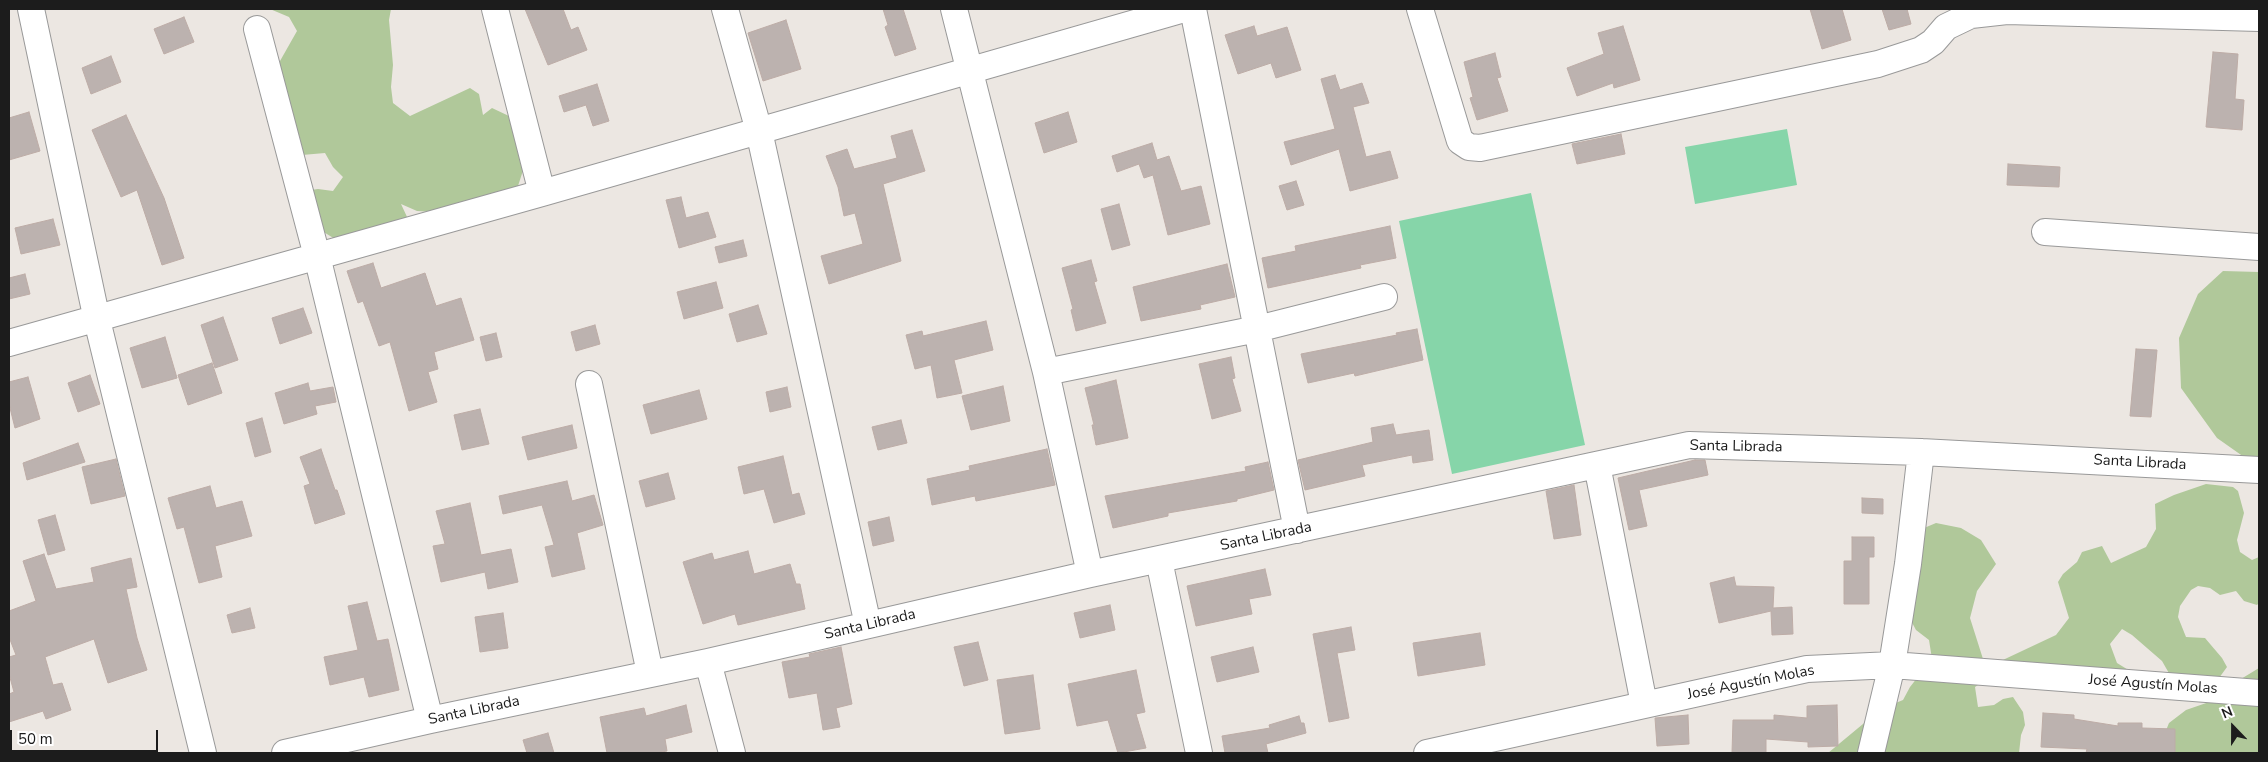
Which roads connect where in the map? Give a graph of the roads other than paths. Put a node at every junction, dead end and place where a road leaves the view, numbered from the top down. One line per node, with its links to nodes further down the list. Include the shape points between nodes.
1 (31, 9): 18 (street)
2 (494, 9): 13 (street)
3 (725, 9): 12 (street)
4 (954, 9): 11 (street)
5 (1184, 9): 11 (street)
6 (1193, 9): 19 (street)
7 (1420, 9): 8 (street, via 1460,141 1469,148 1878,64 1921,50 1933,42)
8 (1946, 18): 9 (street, via 2007,11)
9 (2259, 18)
10 (257, 29): 16 (street)
11 (970, 70): 12 (street); 21 (street)
12 (759, 131): 13 (street); 29 (street)
13 (542, 193): 16 (street)
14 (2045, 232): 15 (street)
15 (2259, 247)
16 (317, 256): 18 (street); 35 (street)
17 (1384, 297): 19 (street)
18 (97, 320): 20 (street); 36 (street)
19 (1257, 329): 21 (street); 26 (street)
20 (9, 343)
21 (1046, 372): 28 (street)
22 (589, 384): 32 (street)
23 (1921, 452): 24 (street, Santa Librada, via 1689,445); 25 (street, Santa Librada); 31 (street)
24 (1597, 465): 26 (street, Santa Librada); 34 (street)
25 (2259, 470)
26 (1297, 530): 27 (street, Santa Librada)
27 (1159, 560): 28 (street, Santa Librada); 39 (street)
28 (1090, 574): 29 (street, Santa Librada)
29 (868, 625): 30 (street, Santa Librada)
30 (708, 662): 32 (street, Santa Librada); 38 (street)
31 (1892, 665): 33 (street, José Agustín Molas); 34 (street, José Agustín Molas, via 1807,669); 41 (street)
32 (650, 673): 35 (street, Santa Librada)
33 (2259, 693)
34 (1644, 704): 40 (street, José Agustín Molas)
35 (430, 720): 37 (street, Santa Librada)
36 (203, 753)
37 (285, 753)
38 (732, 753)
39 (1199, 753)
40 (1427, 753)
41 (1871, 753)

